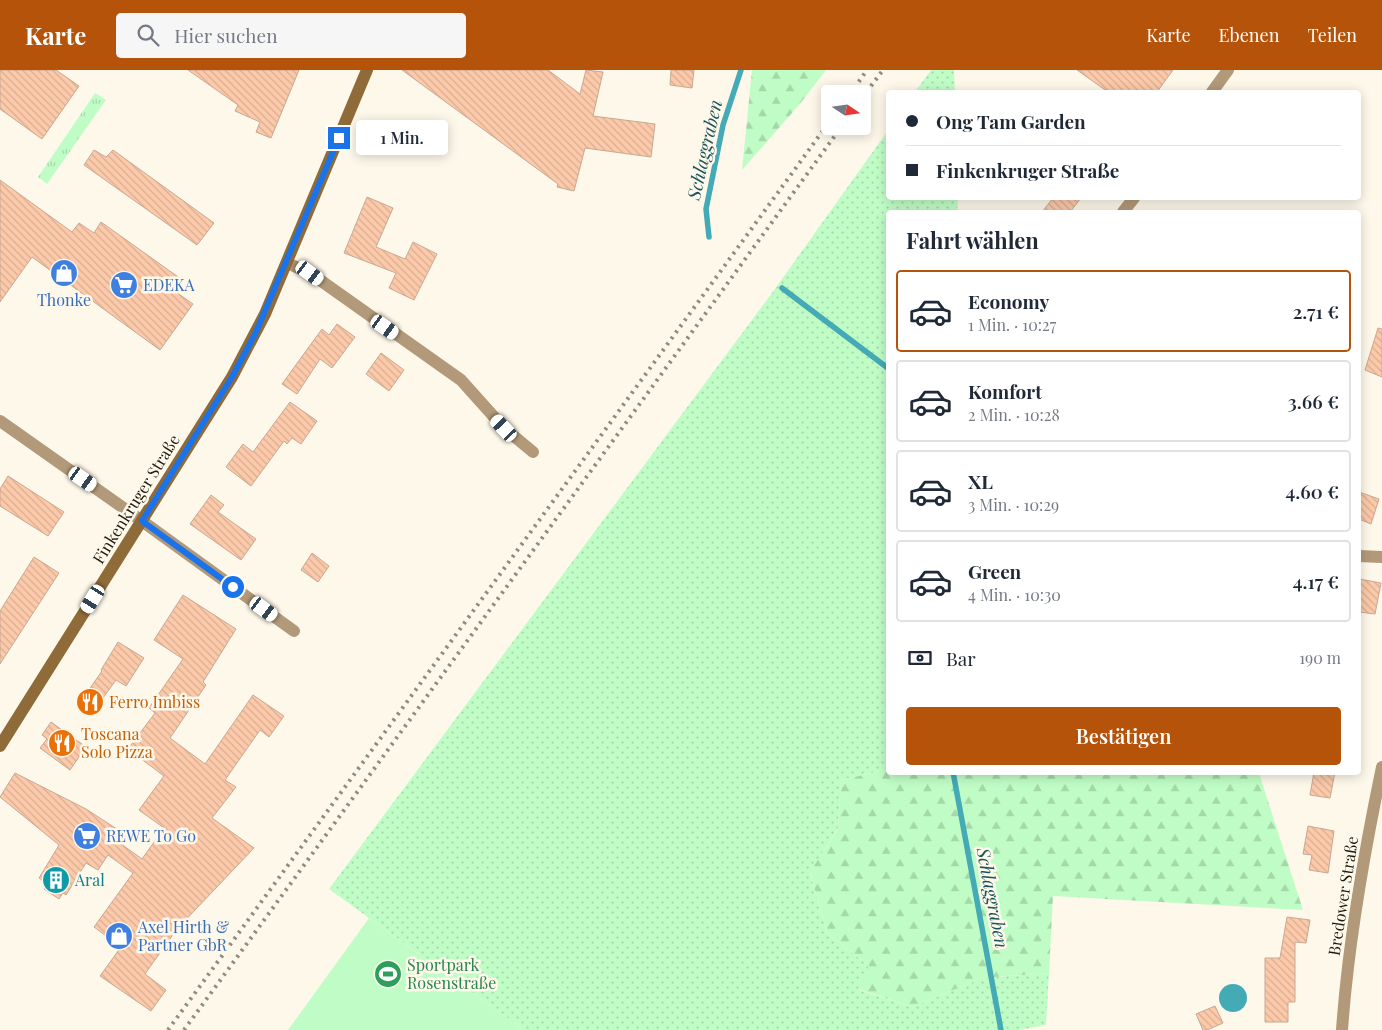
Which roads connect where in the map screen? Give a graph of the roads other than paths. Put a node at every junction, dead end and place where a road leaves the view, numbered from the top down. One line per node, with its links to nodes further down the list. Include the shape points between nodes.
1 (367, 70): 6 (street, Finkenkruger Straße)
2 (1228, 70): 3 (street)
3 (1213, 90)
4 (1132, 200): 5 (street)
5 (1125, 210)
6 (287, 263): 8 (street, via 310,273 461,380 504,428); 9 (street, Finkenkruger Straße, via 232,377)
7 (0, 421): 9 (street)
8 (533, 452)
9 (142, 521): 12 (street); 13 (street, Finkenkruger Straße)
10 (1361, 556): 11 (street)
11 (1382, 557)
12 (294, 631)
13 (0, 746)
14 (1382, 767): 15 (street, Bredower Straße, via 1346,980)
15 (1342, 1030)

